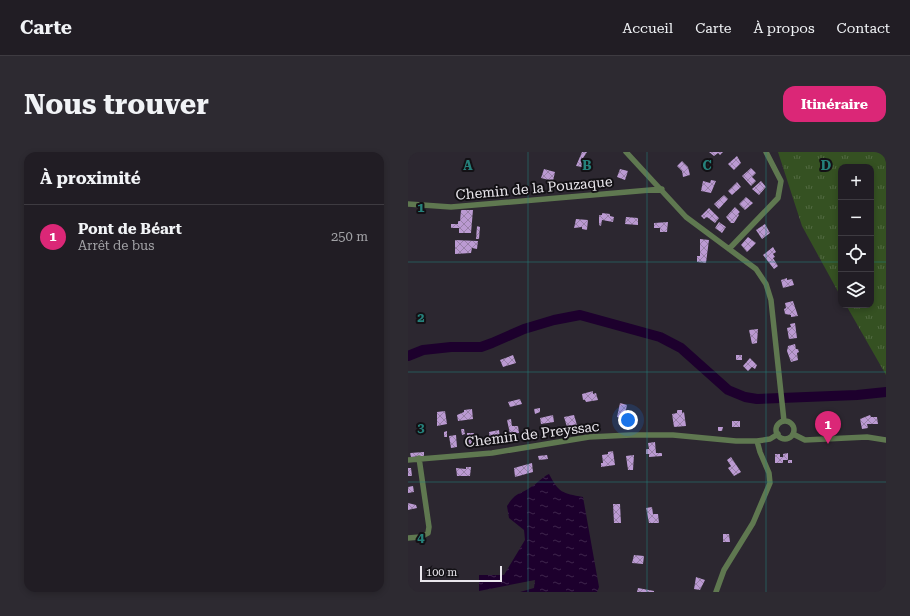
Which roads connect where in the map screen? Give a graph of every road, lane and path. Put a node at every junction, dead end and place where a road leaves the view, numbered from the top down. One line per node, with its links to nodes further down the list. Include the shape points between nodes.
1 (626, 152): 3 (street)
2 (766, 152): 5 (street, via 781,181 778,198)
3 (662, 189): 4 (street, Chemin de la Pouzaque, via 451,206); 5 (street, via 686,217)
4 (408, 204)
5 (729, 248): 6 (street, via 756,269 766,284 771,300)
6 (784, 421): 7 (street, via 778,426); 8 (street, via 790,422 793,426)
7 (778, 434): 8 (street, via 784,438 789,438); 10 (street, Chemin de Preyssac, via 770,439)
8 (793, 434): 9 (street, via 805,440 866,437)
9 (886, 440)
10 (757, 441): 11 (street, Chemin de Preyssac, via 630,434 589,437 492,453); 14 (street, via 769,473 770,483 753,523 724,570)
11 (419, 458): 12 (street, Chemin de Preyssac); 13 (street, via 429,527 425,535)
12 (408, 460)
13 (408, 538)
14 (716, 592)

